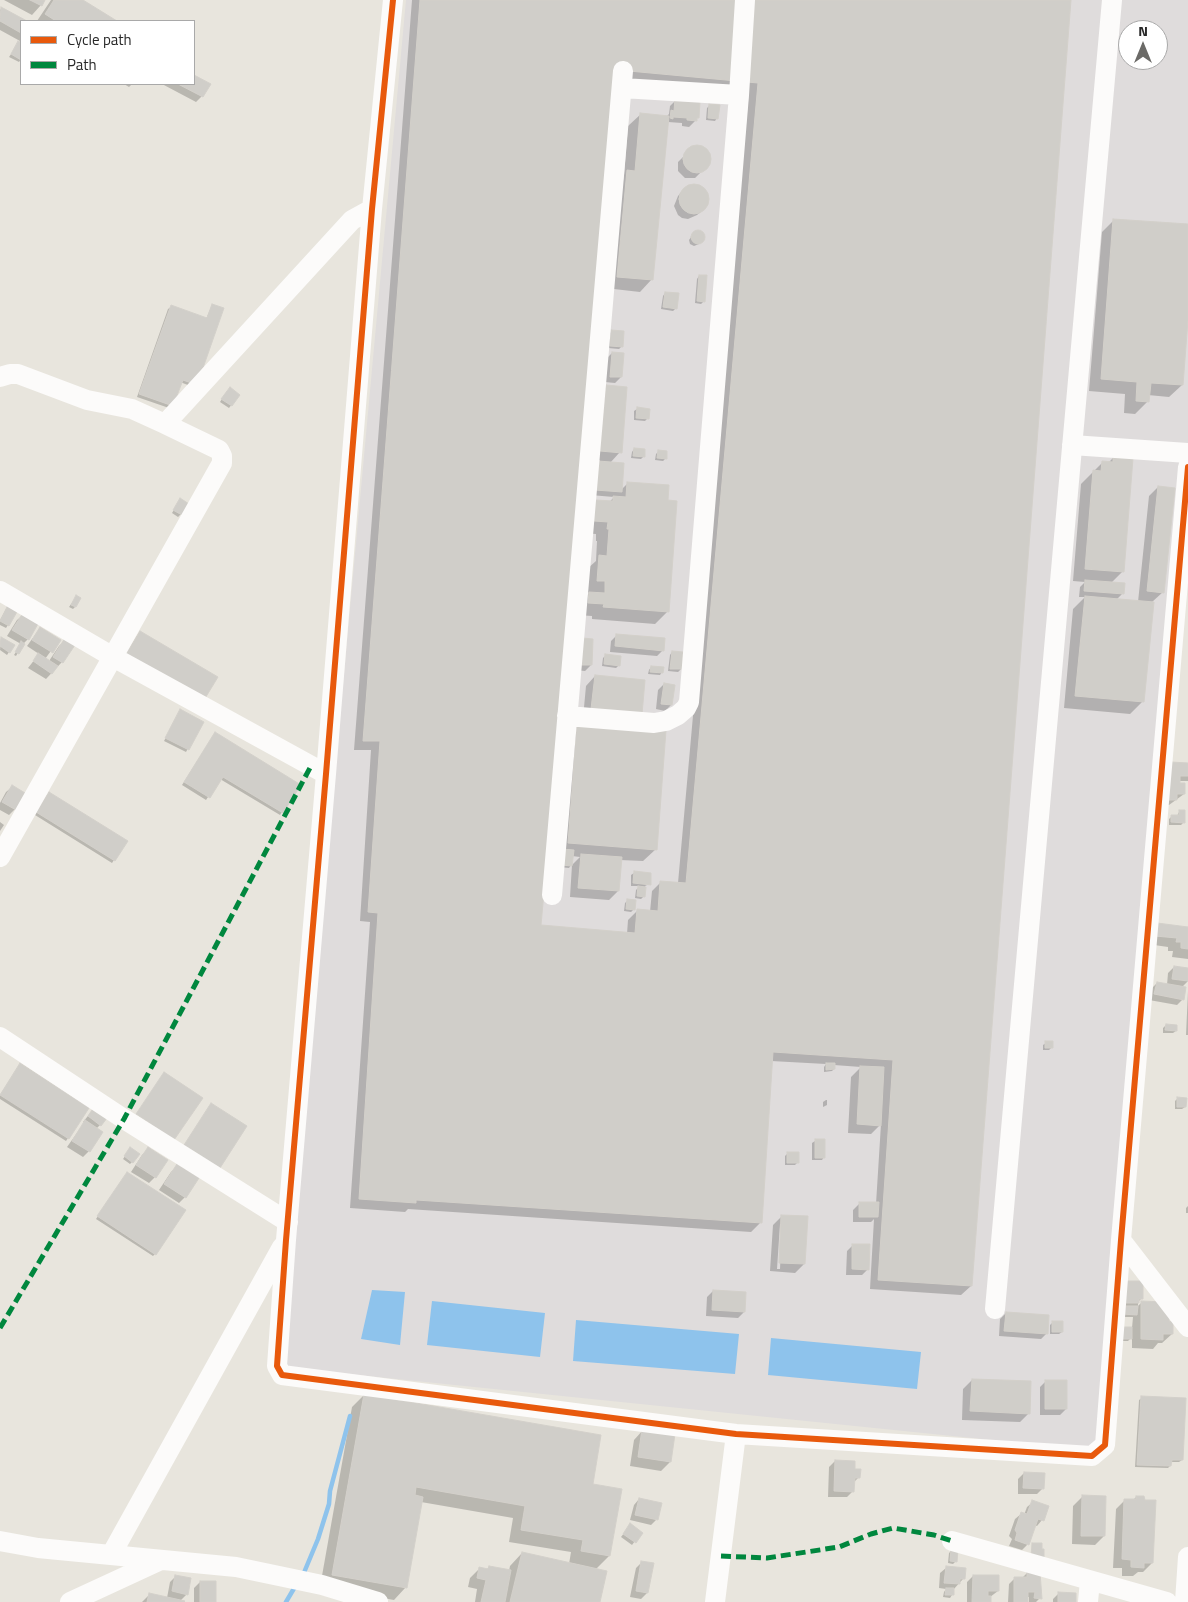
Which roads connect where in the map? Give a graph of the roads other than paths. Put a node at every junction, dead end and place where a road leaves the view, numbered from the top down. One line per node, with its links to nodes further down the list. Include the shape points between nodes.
1 (393, 0): 5 (street)
2 (745, 0): 4 (street)
3 (1112, 0): 8 (street)
4 (739, 95): 14 (street, via 689,702 678,715 654,723); 14 (street, via 623,79)
5 (372, 208): 7 (street, via 352,220); 15 (street)
6 (0, 377): 7 (street, via 18,374 87,400 132,409)
7 (165, 424): 12 (street, via 219,450 222,463)
8 (1072, 445): 9 (street); 21 (street)
9 (1188, 453)
10 (1188, 467): 13 (street)
11 (0, 591): 12 (street)
12 (113, 656): 15 (street); 16 (street)
13 (1180, 656): 20 (street)
14 (567, 716): 17 (street)
15 (326, 774): 19 (street)
16 (0, 857)
17 (552, 895)
18 (0, 1037): 19 (street)
19 (287, 1231): 23 (street, via 277,1366 282,1375); 26 (street)
20 (1121, 1240): 22 (street); 23 (street, via 1105,1445 1092,1456)
21 (995, 1309)
22 (1188, 1327)
23 (736, 1434): 32 (street)
24 (0, 1541): 26 (street)
25 (952, 1541): 29 (street)
26 (111, 1555): 28 (street)
27 (1188, 1557): 35 (street)
28 (163, 1559): 30 (street); 31 (street, via 299,1580)
29 (1090, 1581): 33 (street); 34 (street)
30 (70, 1602)
31 (378, 1602)
32 (715, 1602)
33 (1088, 1602)
34 (1167, 1602)
35 (1185, 1602)

